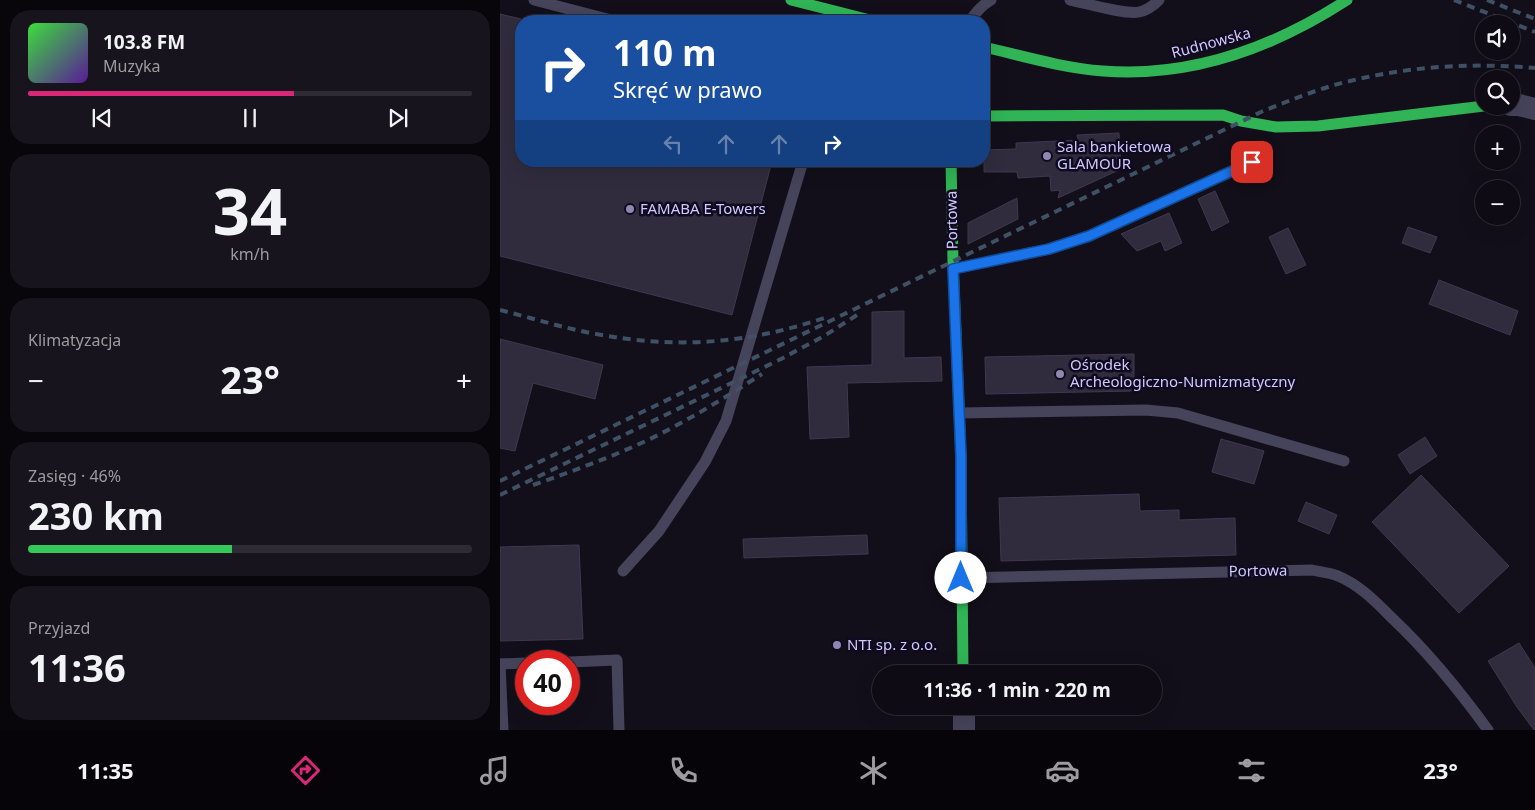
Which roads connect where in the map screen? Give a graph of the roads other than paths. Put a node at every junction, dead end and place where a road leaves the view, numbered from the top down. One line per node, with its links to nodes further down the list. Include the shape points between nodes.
1 (534, 0): 8 (lane)
2 (790, 0): 7 (street)
3 (991, 0): 10 (lane)
4 (1070, 0): 5 (lane, via 1127,13 1151,8)
5 (1159, 0)
6 (1346, 1): 11 (street, Rudnowska, via 1270,43 1186,68 1146,72 1104,71)
7 (808, 2): 9 (street)
8 (592, 15)
9 (853, 15)
10 (973, 15)
11 (990, 49)
12 (1520, 106): 14 (street)
13 (1475, 107): 15 (street, via 1318,126 1276,127 1224,115)
14 (1535, 109)
15 (990, 116)
16 (1252, 162): 19 (lane, via 1089,236 1049,249)
17 (800, 167): 22 (lane, via 726,422 705,462 659,531)
18 (951, 167): 19 (street, Portowa)
19 (953, 269): 20 (street, Portowa)
20 (959, 413): 21 (lane, via 1146,410 1178,413); 23 (street, Portowa)
21 (1344, 461)
22 (623, 570)
23 (961, 578): 27 (street, Portowa); 32 (lane, Portowa, via 1312,570 1338,576 1378,604 1420,645)
24 (580, 662): 30 (lane, via 617,660)
25 (515, 663): 26 (lane)
26 (500, 664): 29 (lane)
27 (963, 665)
28 (964, 715): 31 (street)
29 (503, 730)
30 (619, 730)
31 (964, 730)
32 (1488, 730)

